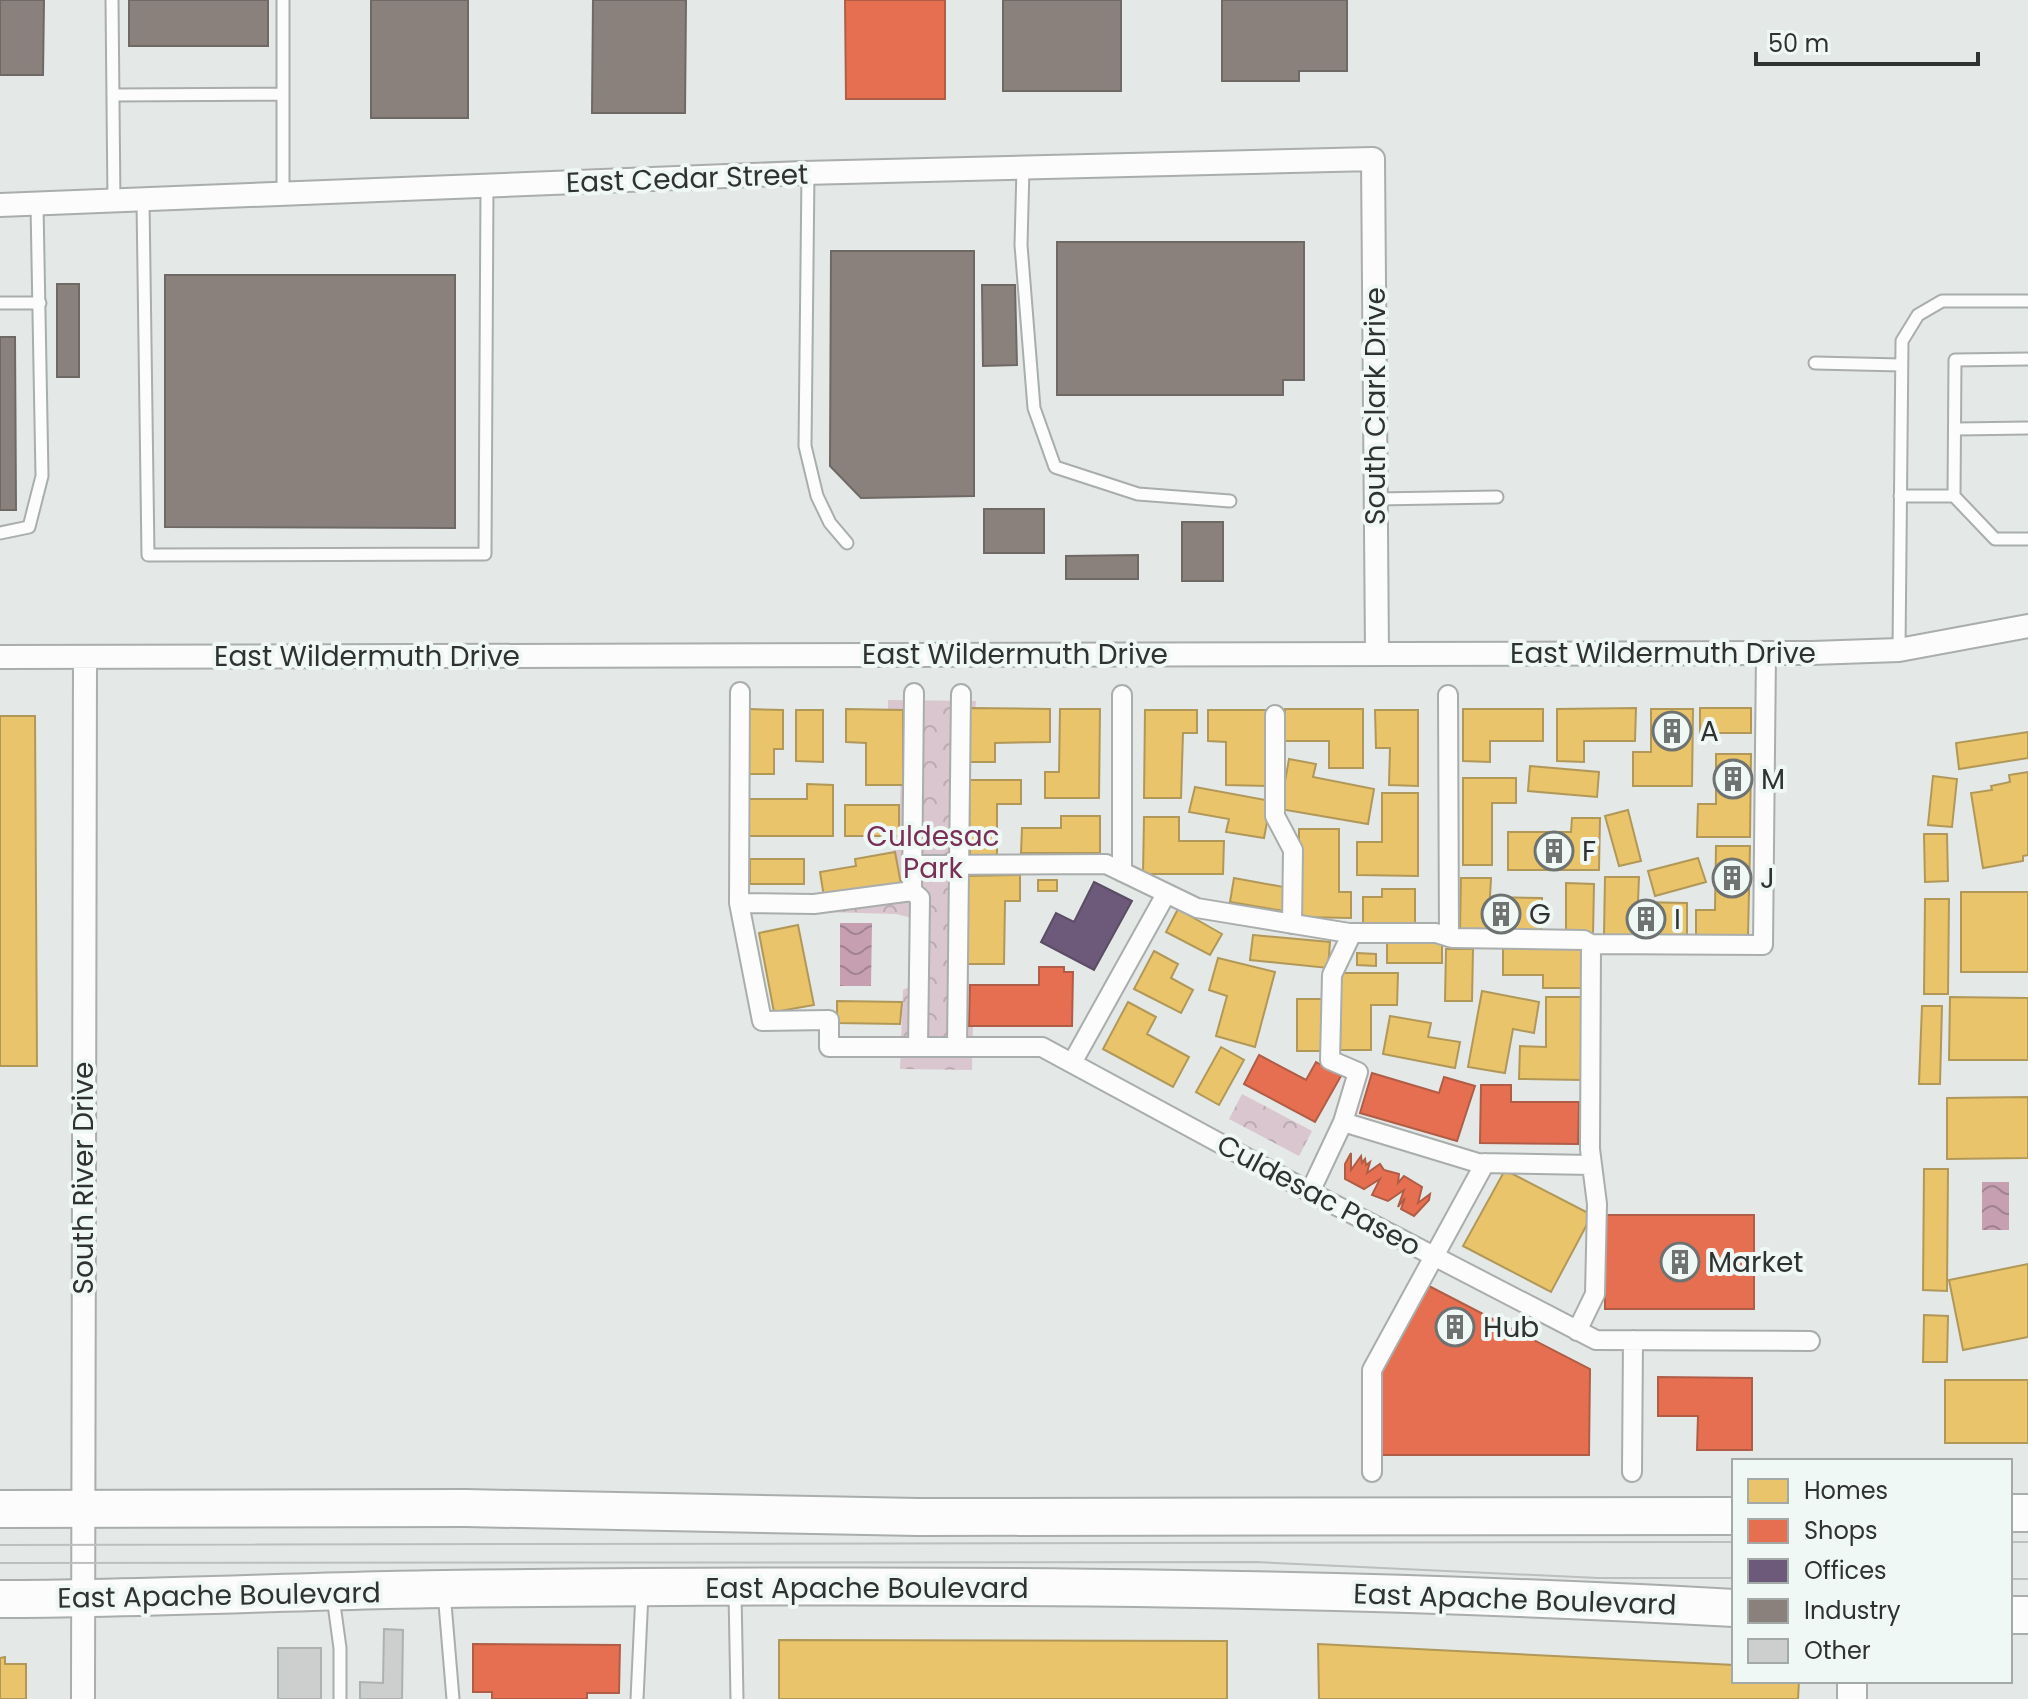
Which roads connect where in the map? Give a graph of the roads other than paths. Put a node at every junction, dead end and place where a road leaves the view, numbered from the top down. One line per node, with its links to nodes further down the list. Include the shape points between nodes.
1 (112, 0): 4 (lane)
2 (283, 0): 3 (lane)
3 (283, 94): 4 (lane); 9 (lane)
4 (113, 95): 11 (lane)
5 (1373, 159): 6 (street, East Cedar Street); 25 (street, South Clark Drive)
6 (1023, 168): 7 (street, East Cedar Street); 26 (lane, via 1021,245 1034,408 1055,467 1138,494)
7 (808, 173): 8 (street, East Cedar Street); 29 (lane, via 805,446 817,496)
8 (487, 186): 9 (street, East Cedar Street); 10 (lane, via 485,554 148,555)
9 (283, 195): 10 (street, East Cedar Street)
10 (143, 201): 11 (street, East Cedar Street)
11 (114, 202): 13 (street, East Cedar Street)
12 (0, 205): 13 (street, East Cedar Street)
13 (37, 205): 16 (lane)
14 (2028, 301): 19 (lane, via 1942,301 1918,315 1902,341)
15 (0, 303): 16 (lane)
16 (40, 303): 27 (lane, via 42,476 29,527)
17 (2028, 359): 21 (lane, via 1955,360)
18 (1815, 363): 19 (lane)
19 (1901, 365): 22 (lane)
20 (2028, 428): 21 (lane)
21 (1957, 429): 23 (lane)
22 (1900, 496): 23 (lane); 31 (lane)
23 (1954, 496): 28 (lane, via 1995,539)
24 (1497, 497): 25 (lane)
25 (1376, 499): 32 (street, South Clark Drive)
26 (1230, 501)
27 (0, 533)
28 (2028, 539)
29 (847, 543)
30 (2028, 626): 31 (street, East Wildermuth Drive)
31 (1899, 650): 33 (street, East Wildermuth Drive)
32 (1377, 653): 33 (street, East Wildermuth Drive); 35 (street, East Wildermuth Drive)
33 (1766, 653): 51 (street, via 1763,945)
34 (0, 657): 35 (street, East Wildermuth Drive)
35 (85, 657): 65 (street, South River Drive)
36 (740, 692): 47 (street)
37 (914, 693): 42 (street)
38 (961, 694): 43 (street)
39 (1122, 695): 44 (street)
40 (1448, 695): 50 (street)
41 (1275, 715): 48 (street, via 1275,816 1293,850)
42 (912, 865): 43 (street); 45 (street)
43 (959, 865): 44 (street, via 1106,864); 53 (street)
44 (1122, 872): 46 (street)
45 (912, 891): 47 (street, via 814,904); 52 (street, via 920,898)
46 (1166, 894): 48 (street, via 1197,908); 54 (street)
47 (739, 903): 52 (street, Culdesac Paseo, via 762,1021 829,1020 829,1047)
48 (1292, 924): 49 (street)
49 (1352, 933): 50 (street); 55 (street, via 1332,975 1330,1060 1358,1072)
50 (1449, 937): 51 (street)
51 (1591, 944): 57 (street)
52 (918, 1047): 53 (street, Culdesac Paseo)
53 (957, 1047): 54 (street, Culdesac Paseo, via 1042,1047)
54 (1072, 1063): 58 (street, Culdesac Paseo)
55 (1343, 1122): 56 (street); 58 (street)
56 (1485, 1163): 57 (street); 59 (street)
57 (1592, 1165): 60 (street, via 1597,1204 1595,1294)
58 (1310, 1192): 59 (street, Culdesac Paseo)
59 (1434, 1256): 60 (street, Culdesac Paseo); 63 (street, via 1372,1370)
60 (1577, 1331): 61 (street, Culdesac Paseo, via 1596,1340)
61 (1633, 1340): 62 (street, Culdesac Paseo); 64 (street)
62 (1810, 1341)
63 (1372, 1472)
64 (1632, 1472)
65 (81, 1508): 66 (main road); 67 (main road, via 466,1508 918,1517); 73 (street, South River Drive)
66 (0, 1509)
67 (1732, 1516)
68 (735, 1588): 70 (main road, East Apache Boulevard); 74 (main road, East Apache Boulevard, via 1298,1591); 79 (lane)
69 (444, 1589): 70 (main road, East Apache Boulevard); 71 (main road, East Apache Boulevard); 77 (lane)
70 (642, 1589): 78 (lane)
71 (333, 1592): 73 (main road, East Apache Boulevard); 76 (lane)
72 (0, 1599): 73 (main road, East Apache Boulevard)
73 (84, 1599): 75 (street, South River Drive)
74 (1732, 1608)
75 (83, 1699)
76 (340, 1699)
77 (453, 1699)
78 (637, 1699)
79 (737, 1699)

